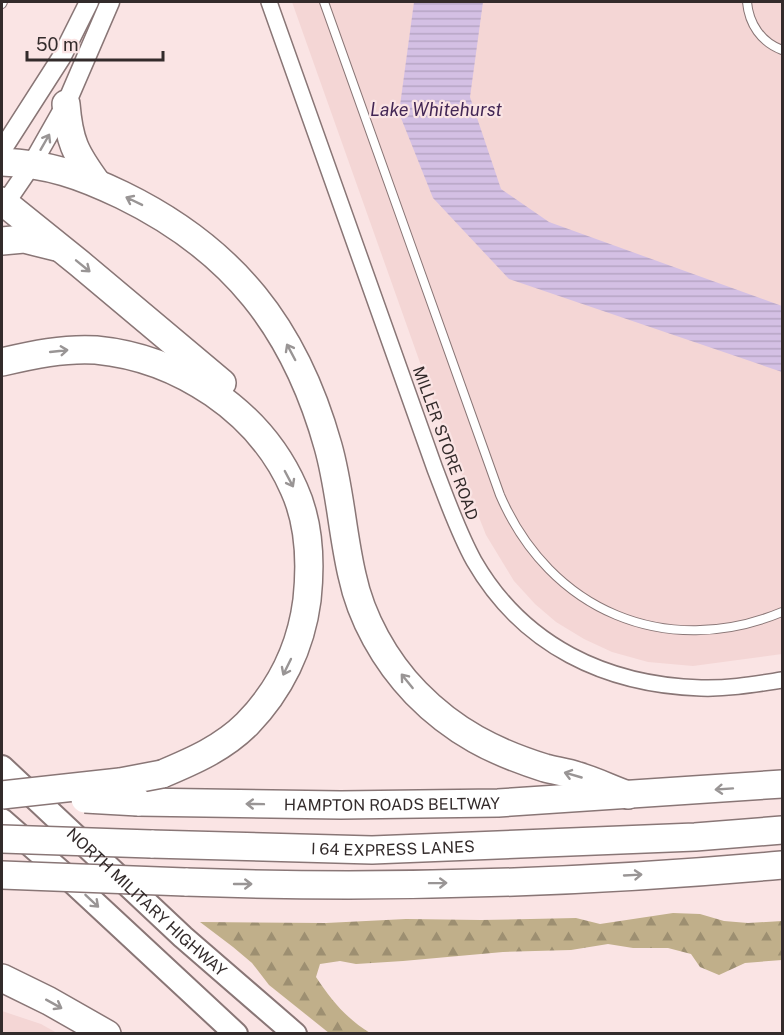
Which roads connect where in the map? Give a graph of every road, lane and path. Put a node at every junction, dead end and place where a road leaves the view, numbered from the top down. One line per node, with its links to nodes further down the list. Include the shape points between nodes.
1 (89, 2): 8 (street, via 61,58)
2 (111, 2): 7 (street)
3 (269, 2): 18 (street, MILLER STORE ROAD, via 458,531 491,586 536,634 557,649 619,676 701,688)
4 (324, 2): 17 (lane, via 501,495 528,545 555,575 587,600 644,624 668,630 707,631 759,622)
5 (747, 2): 6 (lane, via 757,32)
6 (783, 50)
7 (66, 104): 10 (street, one-way to 7); 11 (highway, via 68,131 78,157)
8 (2, 150)
9 (2, 162): 10 (highway)
10 (32, 164): 11 (highway); 12 (street)
11 (97, 183): 22 (highway, one-way to 11, via 499,752 440,716 415,692 393,665 361,606 340,497 319,417 293,354 270,315 241,280 184,231)
12 (3, 204): 14 (highway)
13 (2, 242): 14 (highway, via 24,239)
14 (61, 248): 16 (highway, one-way to 16, via 246,404 257,418)
15 (2, 362): 16 (highway, one-way to 16, via 67,350 127,355 203,386 234,409)
16 (264, 440): 21 (highway, one-way to 21, bridge, via 295,490 304,518 310,578 300,636 278,684 261,708 228,741 203,757 162,774)
17 (783, 612)
18 (783, 680)
19 (2, 767): 31 (main road, NORTH MILITARY HIGHWAY, via 183,937)
20 (783, 784): 22 (highway, HAMPTON ROADS BELTWAY, one-way to 22)
21 (2, 795): 22 (highway, HAMPTON ROADS BELTWAY, one-way to 21, bridge, via 498,803 341,805)
22 (628, 795)
23 (2, 820): 30 (main road, one-way to 30)
24 (783, 830): 25 (highway, I 64 EXPRESS LANES, bridge, via 372,850)
25 (2, 838)
26 (783, 865): 27 (highway, one-way to 26, bridge, via 185,882 441,884)
27 (2, 874)
28 (2, 978): 29 (highway, one-way to 29)
29 (107, 1034)
30 (236, 1034)
31 (295, 1034)

